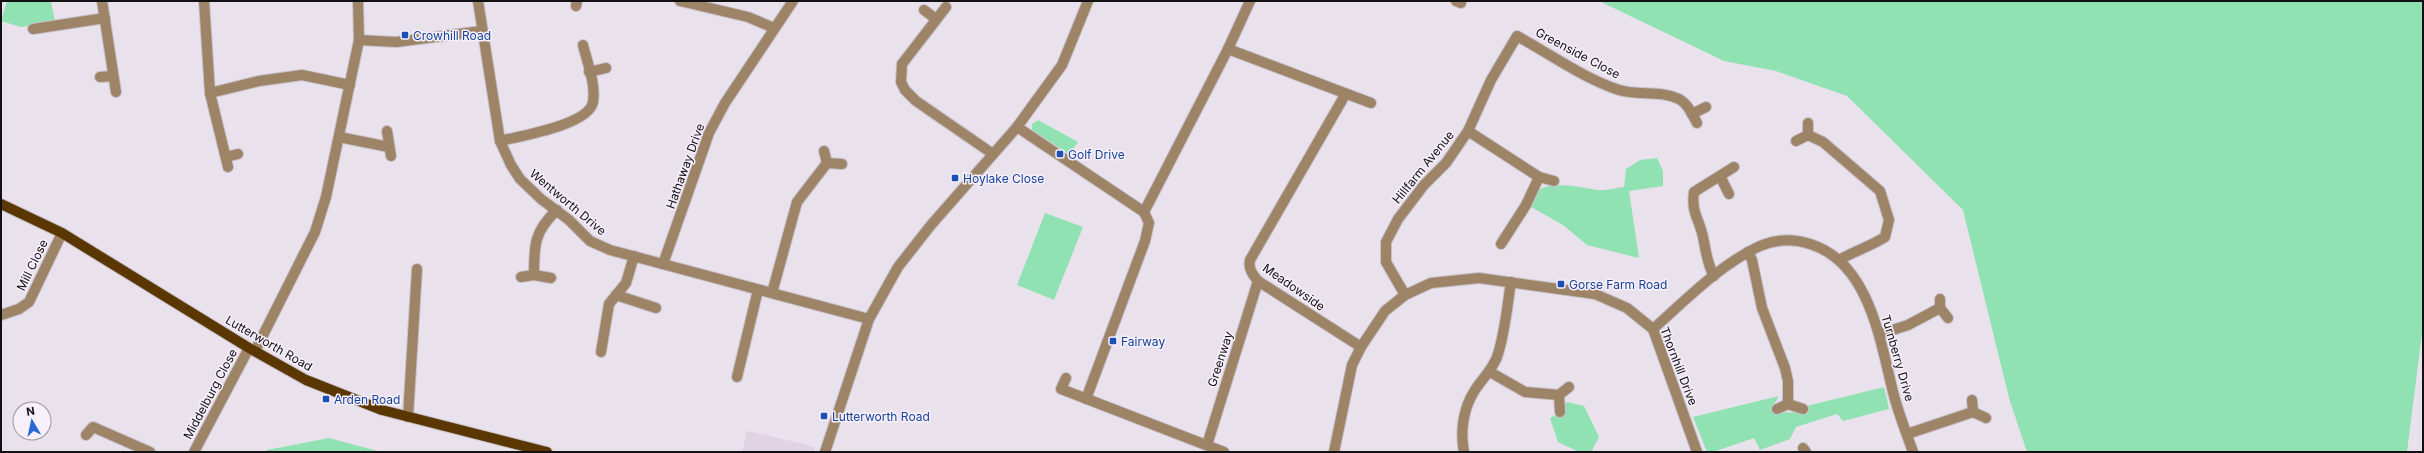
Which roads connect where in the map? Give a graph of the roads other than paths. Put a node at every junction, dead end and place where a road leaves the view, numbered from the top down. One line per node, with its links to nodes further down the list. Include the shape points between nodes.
1 (102, 1): 11 (street)
2 (204, 1): 26 (street)
3 (358, 1): 17 (street)
4 (478, 1): 15 (street, Wentworth Drive)
5 (680, 1): 13 (street, via 748,17)
6 (793, 1): 13 (street, Hathaway Drive)
7 (1088, 1): 31 (street, via 1062,65)
8 (1250, 1): 19 (street)
9 (946, 7): 12 (street)
10 (924, 10): 12 (street)
11 (105, 18): 14 (street); 22 (street)
12 (936, 19): 40 (street, via 902,64 901,82 916,101)
13 (774, 28): 58 (street, Hathaway Drive, via 725,103 709,133)
14 (32, 29)
15 (482, 31): 17 (street, via 396,42); 36 (street, Wentworth Drive)
16 (1517, 36): 29 (street, Greenside Close, via 1605,85 1621,90 1668,95 1684,102 1694,119); 33 (street, Hillfarm Avenue, via 1491,80)
17 (359, 40): 24 (street)
18 (583, 45): 21 (street)
19 (1228, 49): 27 (street); 52 (street)
20 (606, 68): 21 (street)
21 (589, 72): 36 (street, via 594,91 593,104 584,114 560,126)
22 (113, 76): 23 (street); 25 (street)
23 (100, 77)
24 (350, 84): 26 (street, via 302,75 258,81); 35 (street)
25 (116, 92)
26 (210, 93): 41 (street)
27 (1346, 95): 28 (street); 64 (street, Meadowside, via 1250,260 1251,272)
28 (1371, 103)
29 (1706, 107)
30 (1808, 123): 34 (street)
31 (1017, 127): 40 (street); 52 (street)
32 (387, 131): 35 (street, via 390,151)
33 (1468, 131): 47 (street); 69 (street, Hillfarm Avenue, via 1446,163 1424,185 1398,219 1386,242 1388,266)
34 (1808, 135): 37 (street); 57 (street, via 1823,142 1880,190 1889,220 1885,237 1872,246 1856,250)
35 (339, 137): 77 (street, via 326,197 315,232)
36 (500, 141): 51 (street, Wentworth Drive, via 520,179)
37 (1796, 141)
38 (824, 151): 42 (street)
39 (238, 154): 41 (street)
40 (993, 154): 73 (street, via 898,267)
41 (226, 157): 45 (street)
42 (827, 163): 43 (street); 67 (street, via 797,202)
43 (842, 164)
44 (1734, 167): 46 (street)
45 (228, 168)
46 (1720, 176): 49 (street); 62 (street, via 1698,187 1694,192 1692,205)
47 (1539, 177): 48 (street); 54 (street, via 1512,236)
48 (1554, 181)
49 (1729, 194)
50 (1, 204): 53 (main road, Lutterworth Road)
51 (557, 210): 56 (street, Wentworth Drive, via 599,246); 60 (street, via 545,221 537,236 534,246)
52 (1144, 212): 84 (street, via 1149,230)
53 (62, 233): 71 (street, Mill Close, via 29,302 19,309); 77 (main road, Lutterworth Road)
54 (1501, 244)
55 (1748, 252): 57 (street, Turnberry Drive, via 1772,242 1787,240 1823,248); 62 (street, Turnberry Drive); 86 (street, via 1762,308 1785,368)
56 (634, 256): 58 (street, Wentworth Drive); 68 (street, via 626,283)
57 (1841, 259): 75 (street, Turnberry Drive, via 1865,298)
58 (663, 264): 66 (street, Wentworth Drive)
59 (417, 268): 91 (street)
60 (534, 275): 61 (street); 63 (street)
61 (521, 276)
62 (1714, 276): 74 (street, Turnberry Drive)
63 (551, 278)
64 (1258, 281): 76 (street, Meadowside); 95 (street, Greenway)
65 (1511, 282): 69 (street, Thornhill Drive, via 1479,278 1431,283); 74 (street, Thornhill Drive, via 1608,298 1627,308); 79 (street, via 1500,349)
66 (758, 290): 67 (street, Wentworth Drive); 80 (street)
67 (772, 293): 73 (street, Wentworth Drive)
68 (616, 295): 70 (street); 78 (street, via 610,304)
69 (1405, 295): 76 (street, Thornhill Drive, via 1385,311)
70 (656, 308)
71 (1, 315)
72 (1948, 318): 75 (street, via 1940,303 1908,325)
73 (868, 319): 99 (street)
74 (1653, 329): 103 (street, Thornhill Drive)
75 (1880, 334): 93 (street, Turnberry Drive, via 1893,392)
76 (1361, 347): 101 (street, via 1352,364)
77 (252, 350): 91 (main road, Lutterworth Road, via 306,380 353,400); 97 (street, Middelburg Close)
78 (601, 352)
79 (1490, 372): 83 (street, via 1524,392); 102 (street, via 1474,391 1465,416 1462,433)
80 (737, 377)
81 (1066, 378): 84 (street, via 1061,389)
82 (1569, 388): 83 (street)
83 (1559, 396): 89 (street)
84 (1086, 399): 95 (street)
85 (1972, 400): 90 (street)
86 (1788, 404): 87 (street); 88 (street)
87 (1777, 409)
88 (1803, 409)
89 (1560, 412)
90 (1973, 412): 92 (street); 93 (street)
91 (408, 417): 98 (main road, Lutterworth Road)
92 (1986, 418)
93 (1907, 434): 104 (street, Turnberry Drive)
94 (86, 435): 96 (street, via 93,427)
95 (1207, 445): 100 (street)
96 (150, 452)
97 (194, 452)
98 (547, 452)
99 (825, 452)
100 (1224, 452)
101 (1334, 452)
102 (1464, 452)
103 (1697, 452)
104 (1913, 452)

